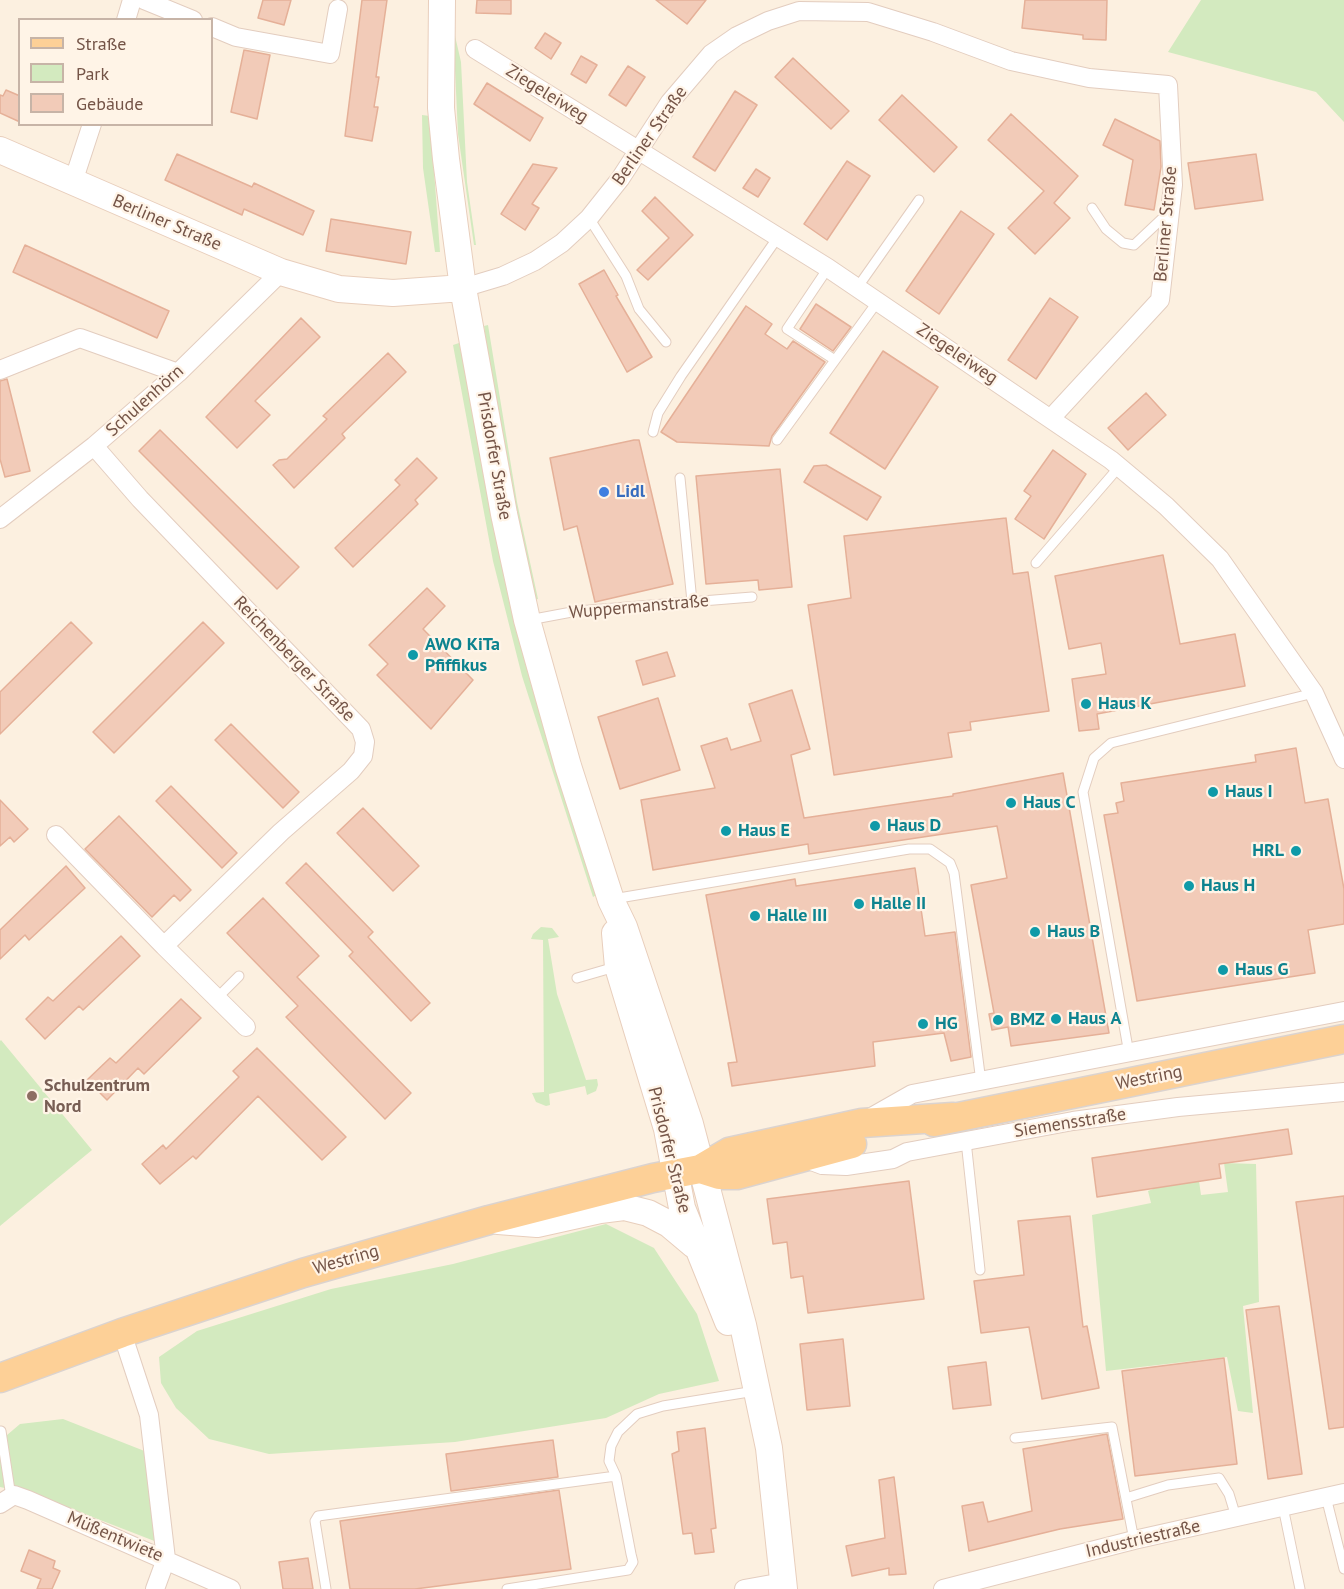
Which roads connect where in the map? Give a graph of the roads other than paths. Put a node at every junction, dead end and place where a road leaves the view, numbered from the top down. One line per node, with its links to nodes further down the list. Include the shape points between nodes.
1 (132, 0): 6 (street)
2 (144, 0): 7 (street)
3 (442, 0): 21 (main road, Prisdorfer Straße, via 441,108)
4 (797, 6): 12 (street, Berliner Straße, via 737,36 711,54 670,102); 16 (street, Berliner Straße, via 868,12 1011,61 1089,78 1168,85 1173,185)
5 (338, 9): 8 (street, via 330,54 236,37)
6 (127, 18)
7 (188, 18)
8 (213, 27)
9 (475, 49): 12 (street, Ziegeleiweg)
10 (91, 126): 13 (street)
11 (0, 150): 13 (main road, Berliner Straße)
12 (638, 150): 17 (street, Berliner Straße, via 621,179); 18 (street, Ziegeleiweg)
13 (73, 182): 20 (main road, Berliner Straße)
14 (919, 200): 22 (lane)
15 (1092, 208): 16 (lane, via 1106,229 1123,243 1134,245)
16 (1170, 212): 28 (street, Berliner Straße, via 1160,300)
17 (589, 218): 21 (street, Berliner Straße, via 535,261); 24 (lane, via 626,276 639,309)
18 (778, 237): 19 (street, Ziegeleiweg); 29 (lane, via 681,376 658,413)
19 (828, 268): 22 (street, Ziegeleiweg); 25 (lane, via 787,329)
20 (281, 272): 21 (main road, Berliner Straße, via 339,289 393,293); 27 (street, Schulenhörn)
21 (463, 288): 38 (main road, Prisdorfer Straße)
22 (857, 288): 23 (street, Ziegeleiweg)
23 (878, 301): 25 (lane); 28 (street, Ziegeleiweg)
24 (666, 342)
25 (835, 360): 30 (lane)
26 (0, 370): 27 (street, via 80,338)
27 (178, 373): 31 (street, Schulenhörn)
28 (1052, 417): 32 (street, Ziegeleiweg)
29 (653, 432)
30 (777, 440)
31 (94, 447): 34 (street, Schulenhörn); 43 (street, Reichenberger Straße, via 140,500 361,729 365,742 363,756 351,771 280,832)
32 (1119, 467): 35 (lane); 39 (street, Ziegeleiweg, via 1167,506 1220,559)
33 (680, 478): 37 (lane)
34 (0, 519)
35 (1036, 563)
36 (752, 597): 37 (lane, Wuppermanstraße)
37 (692, 602): 38 (lane, Wuppermanstraße, via 577,611)
38 (527, 620): 42 (main road, Prisdorfer Straße)
39 (1314, 693): 40 (street, Ziegeleiweg); 51 (lane, via 1111,743 1094,758 1083,792)
40 (1344, 759)
41 (56, 835): 43 (street)
42 (611, 900): 44 (main road, Prisdorfer Straße); 52 (lane, via 909,849 930,849 950,863 954,873)
43 (164, 946): 47 (street)
44 (627, 964): 46 (lane); 57 (main road, Prisdorfer Straße, via 667,1129)
45 (238, 976): 47 (lane)
46 (577, 978)
47 (217, 998): 49 (street)
48 (1344, 1011): 51 (street)
49 (246, 1027)
50 (1344, 1039): 55 (main road, Westring, via 1238,1059)
51 (1129, 1054): 52 (street)
52 (981, 1082): 54 (street, via 912,1094)
53 (1344, 1092): 55 (street, Siemensstraße)
54 (862, 1123): 55 (main road, Westring); 57 (main road, Westring, via 729,1152)
55 (960, 1129): 56 (main road, Westring); 56 (street, Siemensstraße, via 893,1160 846,1166 822,1165); 60 (lane)
56 (801, 1157): 57 (main road, Westring, via 737,1175)
57 (687, 1172): 58 (main road, Westring); 59 (main road, Prisdorfer Straße, via 682,1208); 63 (main road, Prisdorfer Straße, via 743,1325)
58 (489, 1220): 59 (main road, via 537,1224 624,1207 669,1224); 61 (main road, Westring, via 303,1273)
59 (696, 1247): 63 (main road, Prisdorfer Straße)
60 (980, 1270)
61 (122, 1333): 62 (main road, Westring); 74 (street, via 149,1415)
62 (0, 1378)
63 (758, 1391): 66 (lane, via 663,1406 637,1414 618,1432 611,1446 609,1461); 76 (main road, Prisdorfer Straße, via 769,1448)
64 (1, 1431): 70 (lane)
65 (1015, 1438): 69 (lane, via 1112,1427)
66 (616, 1476): 79 (lane, via 318,1516 315,1521); 80 (lane, via 631,1567)
67 (1344, 1493): 68 (street, Industriestraße)
68 (1326, 1497): 71 (street, Industriestraße); 75 (lane)
69 (1126, 1498): 72 (lane, via 1168,1485 1219,1478); 73 (lane)
70 (5, 1500): 74 (street, Müßentwiete, via 28,1500)
71 (1283, 1507): 72 (street, Industriestraße); 83 (lane)
72 (1236, 1517): 73 (street, Industriestraße)
73 (1134, 1540): 82 (street, Industriestraße)
74 (166, 1559): 77 (street); 78 (street, Müßentwiete)
75 (1344, 1569)
76 (784, 1586): 81 (street)
77 (155, 1589)
78 (231, 1589)
79 (326, 1589)
80 (507, 1589)
81 (744, 1589)
82 (943, 1589)
83 (1300, 1589)

